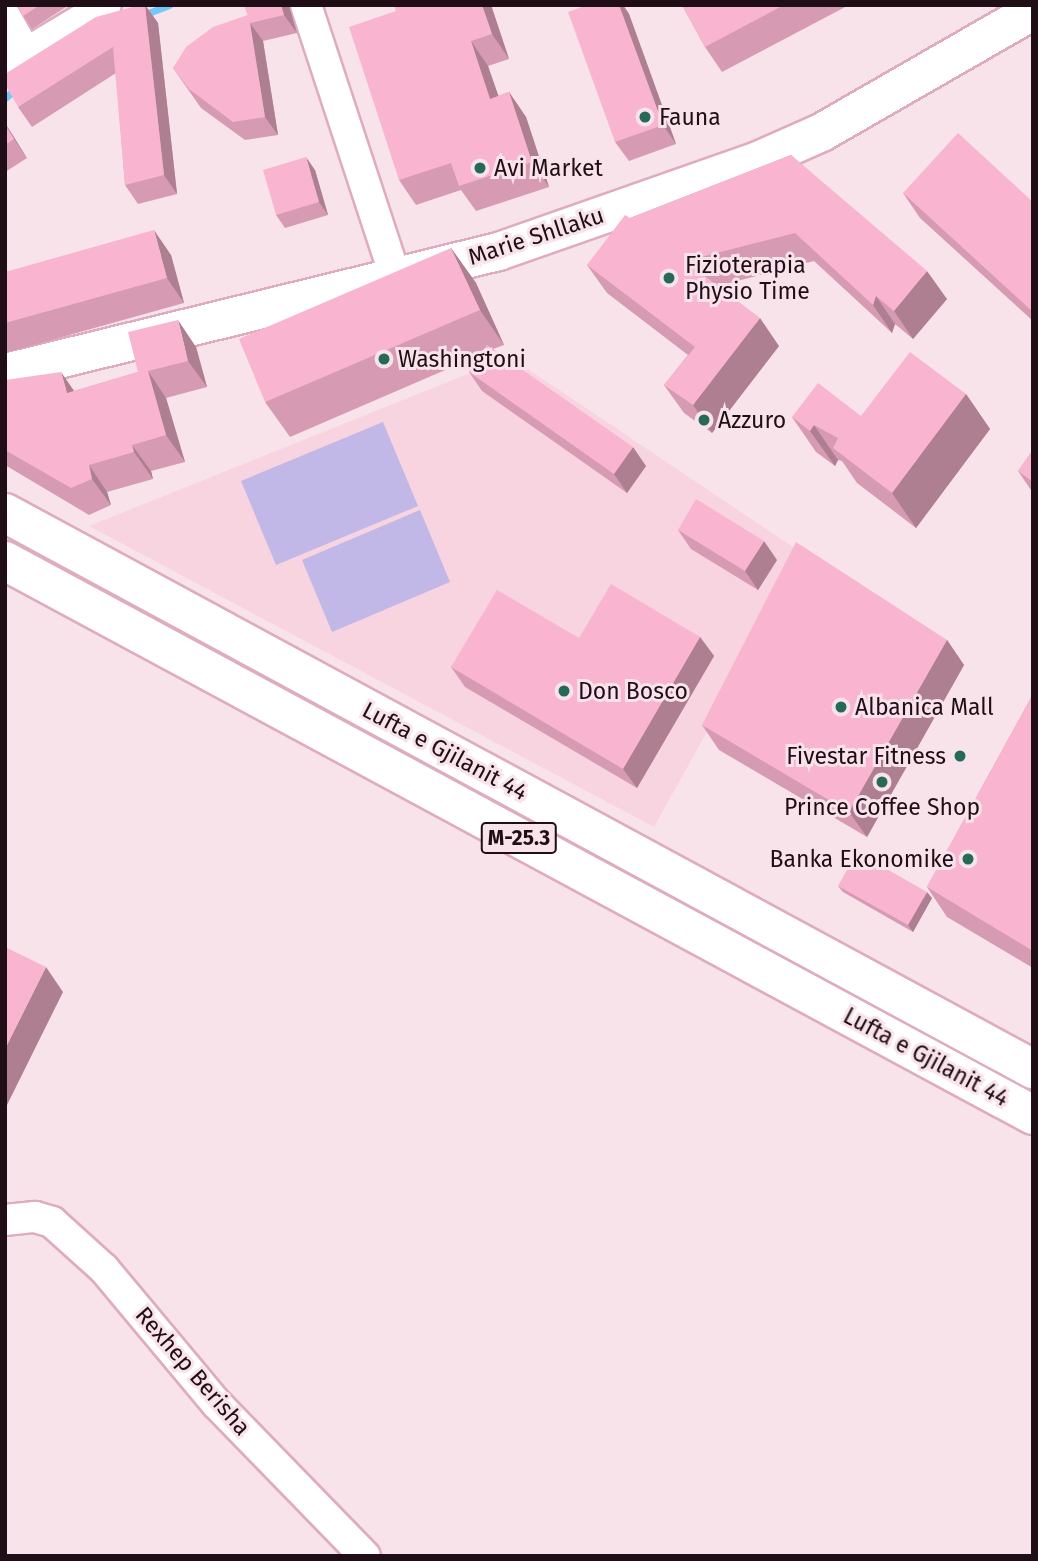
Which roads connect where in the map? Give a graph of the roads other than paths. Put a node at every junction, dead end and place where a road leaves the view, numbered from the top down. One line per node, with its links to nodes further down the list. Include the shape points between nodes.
1 (106, 5): 5 (street)
2 (306, 5): 6 (street)
3 (1033, 10): 6 (street, Marie Shllaku, via 821,132 761,159 498,251)
4 (5, 16): 5 (street)
5 (16, 62)
6 (395, 276): 7 (street, Marie Shllaku)
7 (5, 372)
8 (5, 513): 10 (main road, Lufta e Gjilanit 44 / M-25.3)
9 (5, 561): 11 (main road, Lufta e Gjilanit 44 / M-25.3)
10 (1033, 1069)
11 (1033, 1115)
12 (5, 1220): 13 (street, Rexhep Berisha, via 34,1217 52,1222 104,1269 217,1404)
13 (365, 1556)

